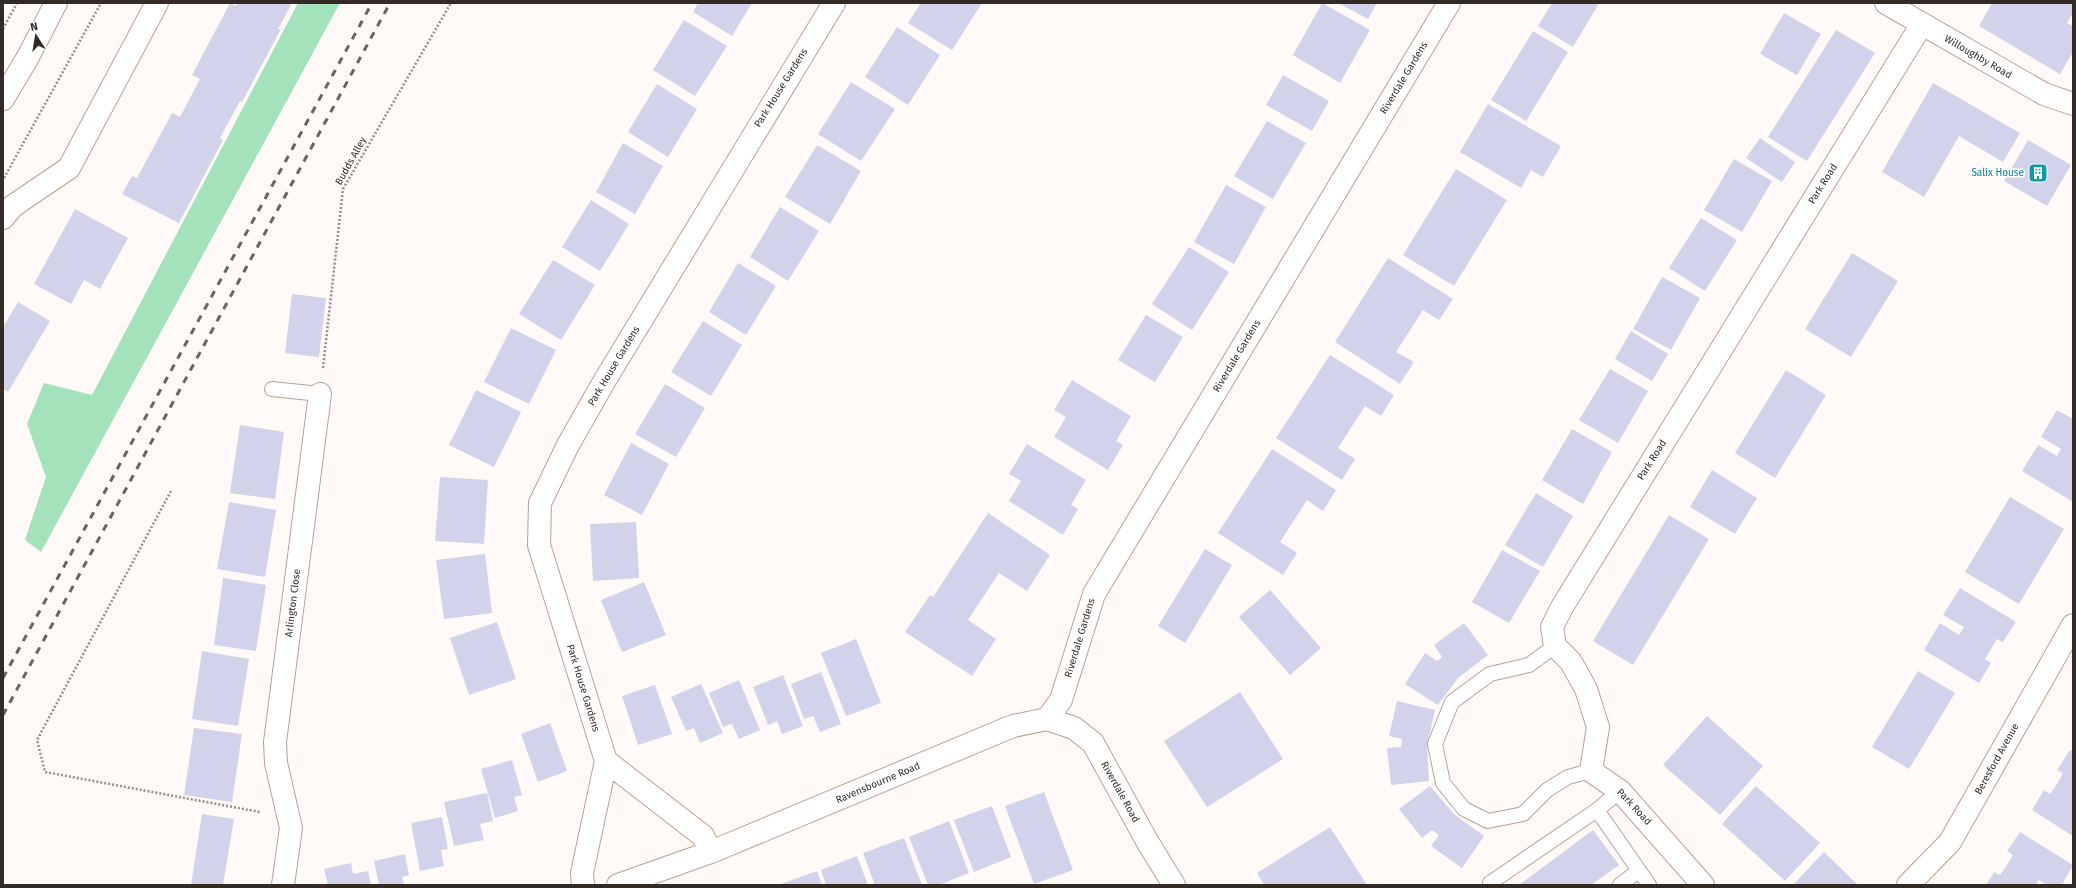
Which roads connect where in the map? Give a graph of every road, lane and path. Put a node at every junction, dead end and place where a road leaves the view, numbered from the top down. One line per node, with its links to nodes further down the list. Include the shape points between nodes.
1 (17, 3): 10 (path)
2 (56, 3): 11 (main road)
3 (101, 3): 13 (path)
4 (157, 3): 14 (main road, via 69,168)
5 (451, 3): 16 (path, Budds Alley, via 343,189)
6 (834, 3): 21 (main road, Park House Gardens, via 605,380 568,445 540,503 539,545)
7 (1449, 3): 20 (main road, Riverdale Gardens, via 1094,594 1061,700)
8 (1886, 3): 9 (main road, Willoughby Road)
9 (1922, 24): 12 (main road, Willoughby Road, via 2044,94); 19 (main road, Park Road, via 1562,607 1552,627)
10 (3, 29)
11 (3, 99)
12 (2073, 104)
13 (3, 180)
14 (8, 212)
15 (272, 389): 16 (lane)
16 (320, 394): 25 (main road, Arlington Close, via 275,742 276,763)
17 (171, 492): 25 (path, via 37,740 45,772 257,812)
18 (2073, 625): 37 (main road, Beresford Avenue, via 1950,842)
19 (1555, 646): 22 (main road, via 1570,662 1586,689 1598,727); 22 (lane, via 1528,665 1490,674 1452,702 1435,744 1443,783 1464,809 1488,821 1524,814 1547,790 1568,777)
20 (1047, 719): 26 (main road, Ravensbourne Road, via 1013,726); 32 (main road, Riverdale Road, via 1074,728 1093,743)
21 (606, 761): 26 (main road, via 703,836); 30 (main road, via 582,873)
22 (1591, 771): 23 (main road, Park Road)
23 (1620, 791): 24 (lane); 36 (main road, Park Road)
24 (1598, 810): 27 (lane); 33 (lane)
25 (288, 811): 29 (main road, Arlington Close, via 291,828)
26 (711, 852): 28 (main road, Ravensbourne Road)
27 (1638, 871): 34 (lane); 35 (lane)
28 (652, 879): 31 (main road, Ravensbourne Road)
29 (283, 885)
30 (583, 885)
31 (618, 885)
32 (1174, 885)
33 (1490, 885)
34 (1620, 885)
35 (1649, 885)
36 (1703, 885)
37 (1908, 885)

